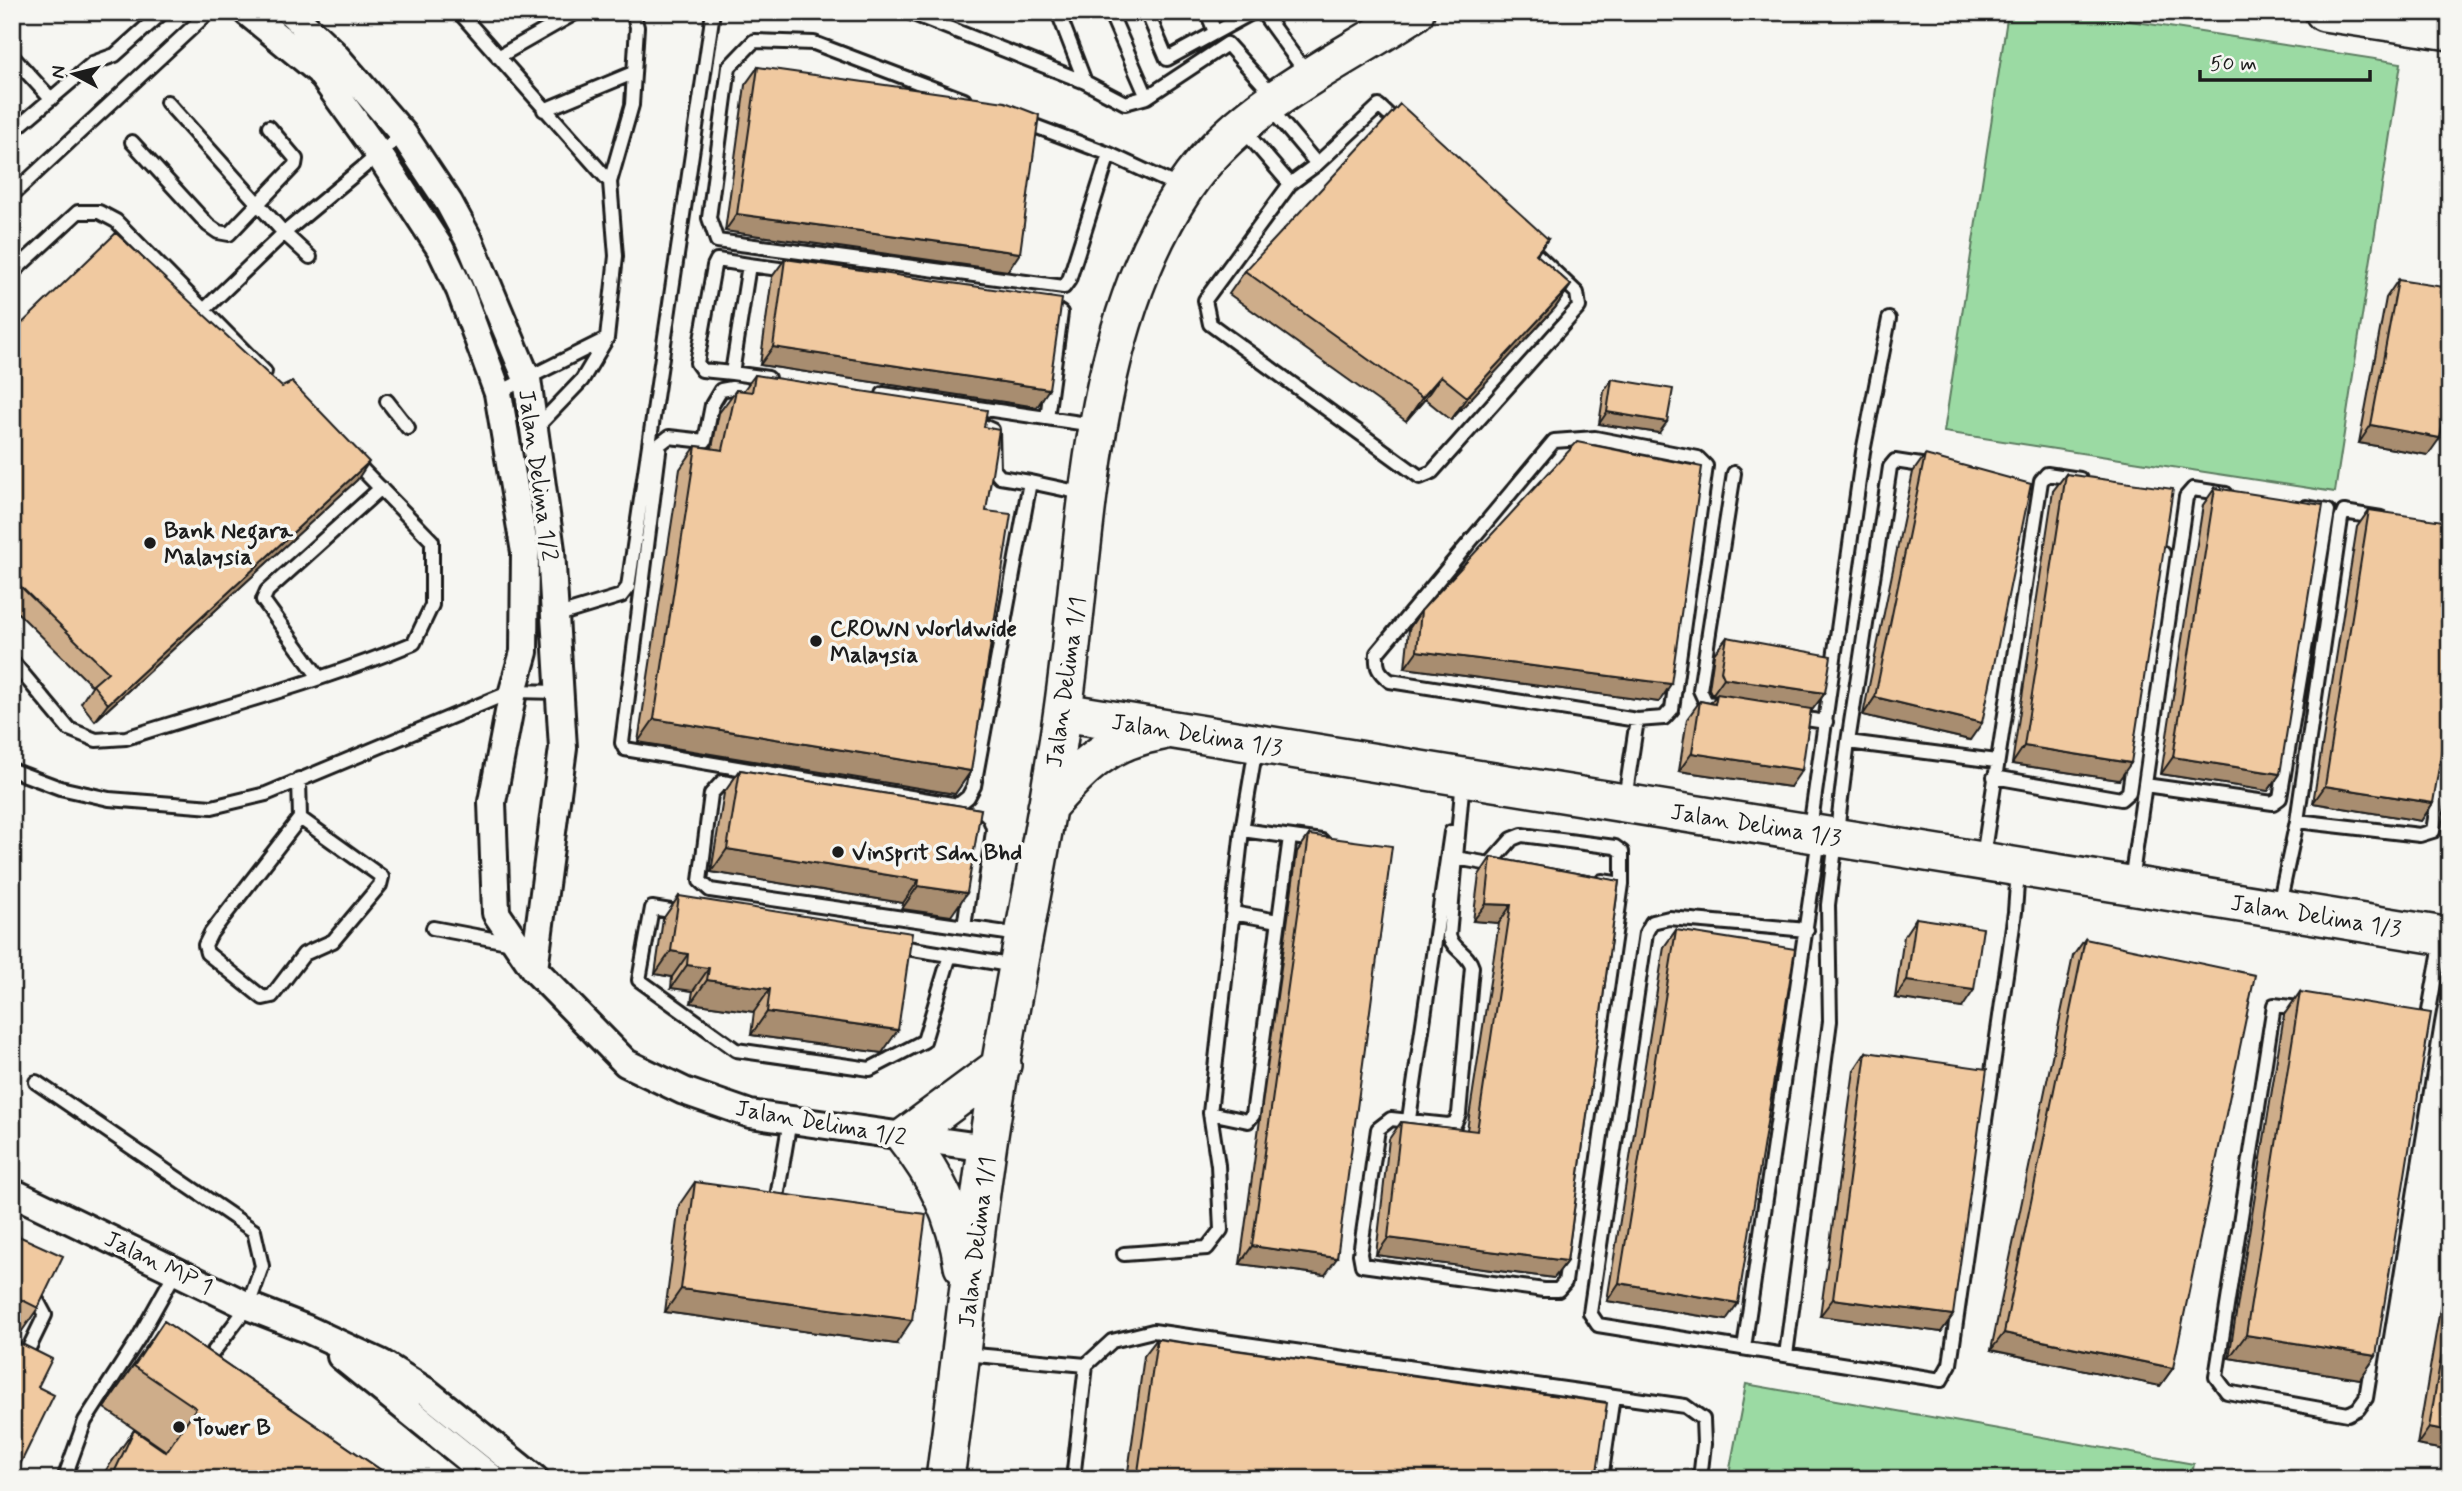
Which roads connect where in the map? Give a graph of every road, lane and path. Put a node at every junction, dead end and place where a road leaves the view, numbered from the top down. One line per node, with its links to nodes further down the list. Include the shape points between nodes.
1 (163, 12): 26 (lane, via 116,55 93,63)
2 (209, 12): 42 (lane)
3 (247, 12): 36 (street, Jalan Delima 1/2, via 319,71)
4 (290, 12): 34 (street, Jalan Delima 1/2, via 332,52)
5 (459, 12): 21 (lane)
6 (577, 12): 21 (lane)
7 (633, 12): 22 (lane)
8 (713, 12): 75 (lane, via 628,587 621,596)
9 (908, 12): 24 (lane)
10 (1058, 12): 24 (lane)
11 (1110, 12): 25 (lane)
12 (1147, 12): 19 (lane, via 1167,59)
13 (1207, 12): 19 (lane)
14 (1252, 12): 19 (lane)
15 (1262, 12): 23 (lane)
16 (1415, 12): 23 (street, Jalan Delima 1/1)
17 (2324, 12): 18 (street)
18 (2450, 31)
19 (1215, 32)
20 (12, 56): 26 (lane)
21 (498, 57): 29 (lane)
22 (633, 73): 29 (lane); 39 (lane, via 632,106)
23 (1309, 78): 30 (street, Jalan Delima 1/1)
24 (1085, 82): 25 (lane, via 1125,103)
25 (1147, 96): 30 (lane, via 1227,44)
26 (51, 99): 33 (lane)
27 (167, 102): 43 (lane)
28 (981, 106): 37 (lane, via 814,43 754,41 729,67 709,218 718,240 1064,287)
29 (544, 110): 39 (lane)
30 (1261, 110): 38 (lane); 40 (lane); 41 (street, Jalan Delima 1/1, via 1213,150)
31 (1006, 116): 37 (lane)
32 (269, 127): 43 (lane, via 296,165)
33 (12, 132)
34 (403, 134): 36 (lane); 54 (street, Jalan Delima 1/2, via 469,240)
35 (132, 142): 43 (lane, via 218,232 229,234)
36 (378, 153): 44 (lane); 57 (street, Jalan Delima 1/2, via 440,248)
37 (1109, 154): 41 (lane)
38 (1317, 164): 40 (lane); 40 (lane, via 1379,106 1577,293 1579,307 1432,472 1420,477 1210,324 1205,300)
39 (610, 182): 52 (lane, via 616,256)
40 (1290, 184)
41 (1184, 189): 61 (street, Jalan Delima 1/1, via 1129,298 1115,342)
42 (12, 195)
43 (259, 204): 44 (lane)
44 (284, 233): 45 (lane); 50 (lane)
45 (310, 257)
46 (749, 265): 47 (lane); 53 (lane); 53 (lane, via 717,260 697,363 702,370)
47 (805, 272)
48 (12, 273): 50 (lane, via 78,212 99,212 116,221)
49 (1040, 304): 60 (lane, via 1061,313)
50 (204, 310): 55 (lane)
51 (1889, 319): 84 (lane, via 1829,659)
52 (607, 338): 54 (lane); 63 (lane, via 582,380)
53 (732, 373): 56 (lane)
54 (527, 379): 57 (lane); 63 (street, Jalan Delima 1/2)
55 (273, 380)
56 (782, 380)
57 (498, 393): 78 (street, Jalan Delima 1/2, via 525,552 524,652)
58 (875, 393): 60 (lane)
59 (387, 401): 62 (lane)
60 (1047, 418): 61 (lane)
61 (1099, 426): 70 (street, Jalan Delima 1/1)
62 (408, 428)
63 (536, 428): 75 (street, Jalan Delima 1/2)
64 (342, 449): 69 (lane)
65 (1945, 468): 87 (lane, via 1895,461 1890,467)
66 (1734, 473): 80 (lane, via 1714,641 1700,690 1706,703)
67 (2100, 481): 89 (lane, via 2047,474 2041,481)
68 (1030, 482): 68 (lane, via 1000,477 993,469 992,430 983,426 721,390 712,405 705,442 669,438 660,444 622,743 625,749 957,805 974,786); 70 (lane)
69 (381, 488): 77 (lane, via 267,591 263,600); 77 (lane, via 432,541 432,605 414,643 357,667)
70 (1090, 495): 81 (street, Jalan Delima 1/1)
71 (2233, 495): 94 (lane, via 2193,489 2186,497)
72 (2287, 504): 94 (lane, via 2328,511 2280,797 2273,803)
73 (2397, 521): 100 (lane, via 2344,512 2341,519)
74 (2165, 540): 92 (lane, via 2129,792 2121,799)
75 (555, 616): 79 (street, Jalan Delima 1/2)
76 (12, 661): 77 (lane, via 69,729 96,740 126,738)
77 (318, 676)
78 (513, 691): 79 (lane); 93 (lane); 123 (street, Jalan Delima 1/2, via 492,802 496,913)
79 (560, 692): 123 (street, Jalan Delima 1/2, via 563,748)
80 (1733, 707)
81 (1063, 712): 86 (street, Jalan Delima 1/3); 97 (street, Jalan Delima 1/1)
82 (1773, 714): 84 (lane)
83 (1637, 720): 83 (lane, via 1664,718 1672,709 1706,466 1698,458 1595,438 1554,441 1377,653 1376,667 1390,681); 96 (lane)
84 (1826, 722): 102 (lane)
85 (2450, 723): 100 (lane, via 2433,831 2420,835)
86 (1170, 729): 88 (street, Jalan Delima 1/3); 97 (street, via 1130,737 1084,766)
87 (1848, 742): 89 (lane); 102 (lane)
88 (1256, 743): 91 (street, Jalan Delima 1/3); 101 (lane)
89 (1997, 761): 92 (lane)
90 (12, 770): 93 (lane, via 108,799 212,807 266,794)
91 (1460, 776): 96 (street, Jalan Delima 1/3); 105 (lane); 129 (lane)
92 (1994, 777): 106 (lane)
93 (299, 779): 98 (lane)
94 (2145, 785): 112 (lane)
95 (763, 789): 117 (lane, via 722,782 711,794 700,881 710,890)
96 (1624, 803): 102 (street, Jalan Delima 1/3)
97 (1047, 807): 122 (street, Jalan Delima 1/1)
98 (300, 818): 98 (lane, via 382,877 333,941 304,954 272,996 263,998 207,953 205,945)
99 (955, 821): 117 (lane, via 976,825 978,830)
100 (2297, 821): 113 (lane)
101 (1242, 830): 103 (lane); 115 (lane)
102 (1821, 835): 106 (street, Jalan Delima 1/3); 119 (lane); 145 (lane, via 1828,905 1830,1021)
103 (1290, 837): 104 (lane); 116 (lane)
104 (1330, 842)
105 (1456, 858): 107 (lane); 129 (lane, via 1449,936 1472,967 1459,1114 1455,1123 1448,1125)
106 (1982, 861): 108 (street, Jalan Delima 1/3)
107 (1490, 864): 109 (lane); 111 (lane, via 1512,839 1522,835 1615,846 1622,852)
108 (2018, 867): 112 (street, Jalan Delima 1/3); 145 (lane, via 1950,1364 1941,1380)
109 (1516, 868)
110 (1582, 878): 111 (lane)
111 (1622, 884): 129 (lane, via 1565,1282 1558,1290 1362,1265 1378,1129 1391,1119)
112 (2130, 885): 113 (street, Jalan Delima 1/3)
113 (2278, 909): 120 (street, Jalan Delima 1/3)
114 (693, 914): 124 (lane, via 652,908 639,980 736,1050 870,1069 924,1041)
115 (1233, 914): 116 (lane); 128 (lane)
116 (1278, 921): 128 (lane, via 1253,1115 1248,1121)
117 (964, 927): 122 (lane)
118 (433, 928): 123 (lane)
119 (1807, 930): 143 (lane); 143 (lane, via 1669,918 1652,922 1646,933 1590,1313 1598,1325)
120 (2446, 936): 125 (lane)
121 (883, 944): 124 (lane)
122 (1021, 951): 124 (lane); 126 (street, Jalan Delima 1/1)
123 (529, 953): 130 (street, Jalan Delima 1/2, via 626,1063 737,1110)
124 (950, 955)
125 (2427, 1022): 125 (lane, via 2365,1398 2348,1414 2227,1392 2217,1377 2274,1005)
126 (1002, 1065): 131 (street); 132 (street, Jalan Delima 1/1)
127 (36, 1082): 139 (lane, via 254,1231 262,1266)
128 (1210, 1114): 135 (lane, via 1221,1230 1215,1242 1208,1248)
129 (1409, 1119)
130 (790, 1121): 131 (street, Jalan Delima 1/2); 134 (lane)
131 (905, 1137): 132 (street, Jalan Delima 1/2); 138 (street, via 939,1186 951,1213 960,1241)
132 (987, 1148): 138 (street, Jalan Delima 1/1)
133 (12, 1192): 136 (street, Jalan MP 1)
134 (775, 1209)
135 (1124, 1254)
136 (176, 1271): 139 (street, Jalan MP 1); 141 (lane)
137 (12, 1290): 148 (lane, via 38,1302 45,1315)
138 (968, 1304): 144 (street, Jalan Delima 1/1)
139 (248, 1306): 140 (street, Jalan MP 1); 147 (lane)
140 (307, 1329): 151 (street, Jalan MP 1); 152 (street, Jalan MP 1, via 380,1363 427,1392)
141 (138, 1339): 142 (lane); 150 (lane, via 85,1421)
142 (149, 1347)
143 (1744, 1348): 145 (lane)
144 (962, 1354): 146 (lane); 153 (street, Jalan Delima 1/1)
145 (1786, 1355)
146 (1086, 1365): 149 (lane, via 1112,1341 1153,1331); 154 (lane)
147 (194, 1379)
148 (12, 1383)
149 (1613, 1396): 155 (lane); 156 (lane, via 1685,1406 1703,1419)
150 (64, 1479)
151 (493, 1479)
152 (535, 1479)
153 (945, 1479)
154 (1073, 1479)
155 (1601, 1479)
156 (1700, 1479)

